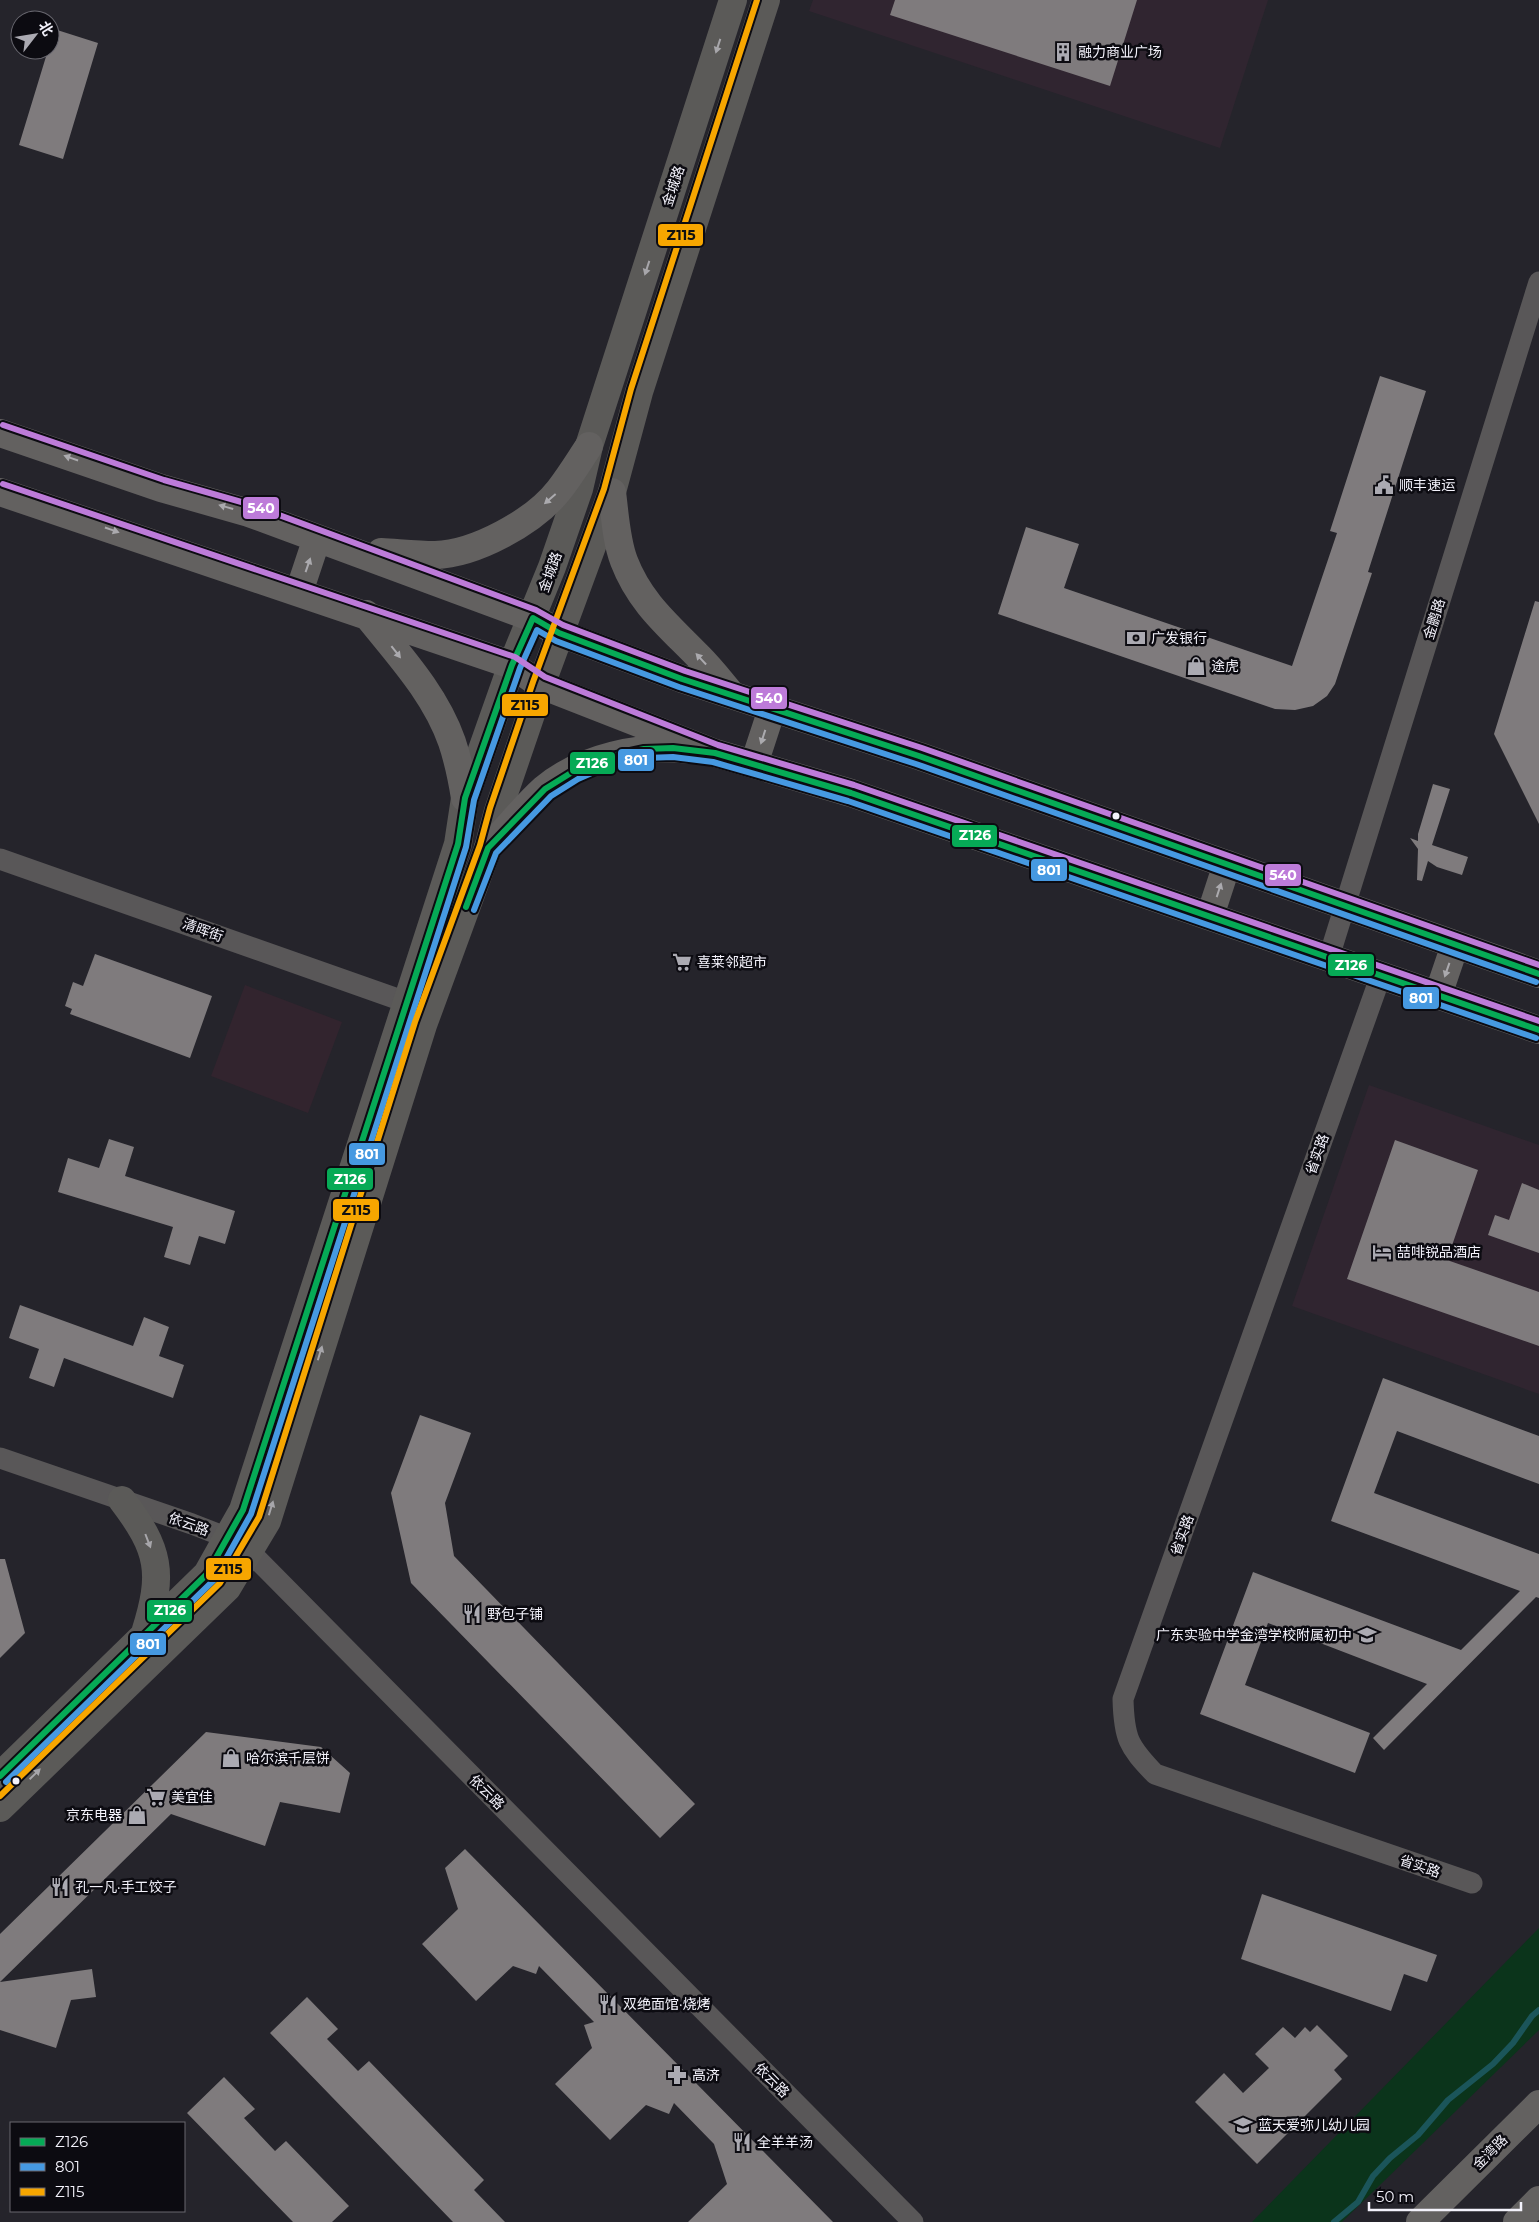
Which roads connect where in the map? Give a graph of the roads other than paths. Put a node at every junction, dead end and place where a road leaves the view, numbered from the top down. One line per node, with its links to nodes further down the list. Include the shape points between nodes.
1 (733, 0): 5 (street, 金城路, one-way to 5)
2 (766, 0): 7 (street, 金城路, via 639,392)
3 (1539, 282): 24 (street, 金鹏路)
4 (0, 433): 8 (main road, one-way to 4)
5 (590, 446): 9 (main road, one-way to 9, via 558,492 523,522 492,540 465,550 436,555); 12 (street, 金城路, via 579,489)
6 (0, 492): 10 (main road, one-way to 10)
7 (612, 492): 13 (street, 金城路); 16 (main road, one-way to 7, via 664,623 638,589 624,560)
8 (317, 538): 9 (main road); 10 (main road, one-way to 8)
9 (355, 551): 12 (main road)
10 (299, 592): 11 (main road)
11 (366, 614): 14 (main road); 20 (main road, one-way to 20, via 439,713 451,740)
12 (533, 618): 13 (main road); 14 (street, 金城路)
13 (559, 633): 15 (street, 金城路); 16 (main road)
14 (512, 665): 15 (main road); 20 (street, 金城路)
15 (541, 686): 18 (main road); 21 (street, 金城路)
16 (733, 696): 17 (main road)
17 (772, 709): 19 (main road, one-way to 19); 23 (main road, via 919,756)
18 (715, 753): 19 (main road); 21 (main road, via 673,748 644,749 574,770 545,789)
19 (754, 764): 25 (main road, via 851,793)
20 (465, 798): 31 (street, 金城路, via 458,844)
21 (488, 848): 35 (street, 金城路, one-way to 21, via 267,1521 423,1025)
22 (0, 859): 31 (street, 清晖街)
23 (1227, 864): 24 (main road); 25 (main road, one-way to 23)
24 (1345, 906): 26 (main road); 27 (street, 金鹏路)
25 (1210, 916): 27 (main road)
26 (1455, 945): 28 (main road); 30 (main road, one-way to 30)
27 (1330, 957): 29 (main road)
28 (1539, 974)
29 (1381, 975): 30 (main road); 39 (street, 省实路, via 1123,1699 1124,1729 1136,1754 1155,1774)
30 (1438, 995): 32 (main road)
31 (406, 1002): 35 (street, 金城路, via 243,1510)
32 (1539, 1030)
33 (0, 1458): 34 (street, 依云路)
34 (122, 1500): 35 (street, 依云路); 36 (street, one-way to 36, via 142,1526 154,1558 157,1581)
35 (239, 1545): 36 (street, 金城路); 38 (street, 金城路, one-way to 35, via 227,1588); 42 (street, 依云路)
36 (144, 1634): 37 (street, 金城路)
37 (0, 1776)
38 (0, 1808)
39 (1472, 1883)
40 (1539, 2104): 43 (main road, 金湾路)
41 (1539, 2200): 44 (main road)
42 (913, 2222)
43 (1420, 2222)
44 (1517, 2222)

